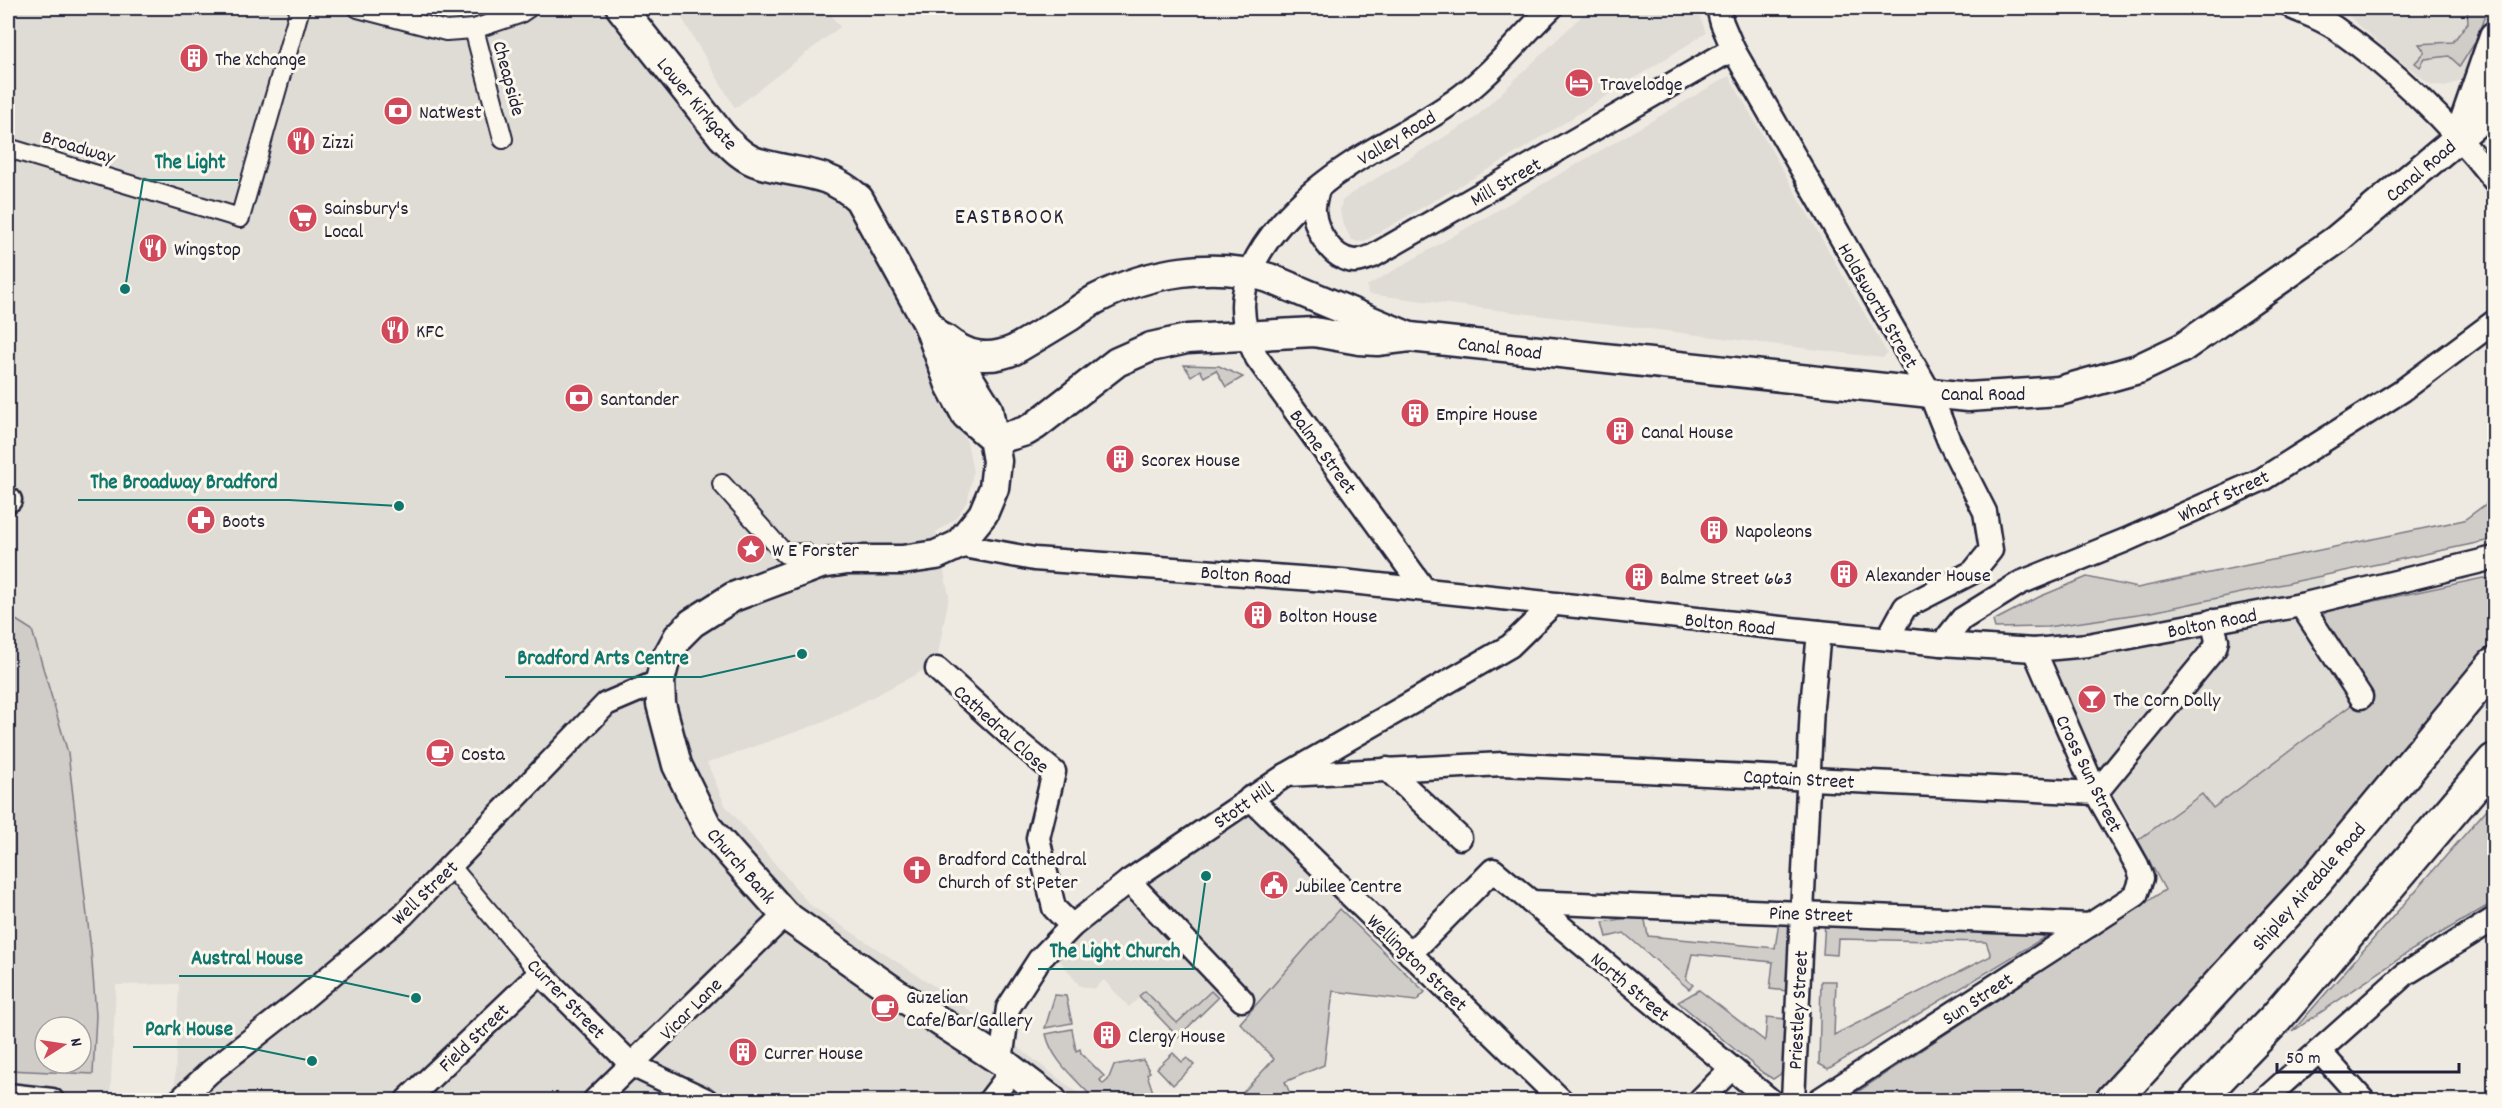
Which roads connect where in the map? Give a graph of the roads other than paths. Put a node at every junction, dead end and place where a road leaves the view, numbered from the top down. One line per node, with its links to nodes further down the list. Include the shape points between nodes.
1 (300, 8): 15 (street, Broadway, via 240,218)
2 (358, 8): 8 (street)
3 (528, 8): 9 (street)
4 (621, 8): 21 (street, Lower Kirkgate, via 722,136 741,154 758,163 830,178 859,199)
5 (1718, 8): 11 (street, Holdsworth Street)
6 (2293, 8): 13 (street, via 2333,27 2417,94)
7 (1549, 10): 17 (street, Valley Road, via 1454,102)
8 (397, 13): 9 (street, via 446,31)
9 (474, 29): 14 (street, Cheapside)
10 (2494, 36): 13 (street)
11 (1733, 49): 17 (street, Mill Street, via 1373,256 1353,261 1336,253 1324,240 1314,210); 24 (street, Holdsworth Street)
12 (2494, 91): 13 (street, Canal Road)
13 (2477, 124): 16 (street); 24 (street, Canal Road, via 2336,240 2182,348 2138,369 2059,391 1980,397)
14 (502, 139)
15 (8, 148)
16 (2494, 180)
17 (1318, 188): 18 (street, Valley Road, via 1261,250)
18 (1250, 273): 19 (street, Valley Road); 21 (street, Canal Road, via 1219,268 1198,270 1114,291 1014,350 995,356 975,356 959,350); 23 (street, Canal Road)
19 (1243, 305): 22 (street, Balme Street)
20 (2494, 322): 36 (street, Wharf Street, via 2403,390 2263,479 2020,583 1962,619)
21 (928, 324): 25 (street, Lower Kirkgate, via 988,409)
22 (1247, 337): 23 (street, Canal Road, via 1314,332 1377,341); 25 (street, Canal Road, via 1187,339 1151,347 1117,362 1026,431); 30 (street, Balme Street, via 1257,358)
23 (1410, 337): 24 (street, Canal Road)
24 (1930, 393): 35 (street, Holdsworth Street, via 1948,441 1984,512 1991,549 1973,572 1905,608)
25 (995, 440): 27 (street, Lower Kirkgate, via 998,461 994,488 983,514)
26 (722, 484): 29 (street, via 785,554 805,553)
27 (958, 545): 29 (street, Church Bank, via 936,555 902,560 847,560); 30 (street, Bolton Road, via 1034,559)
28 (2494, 558): 32 (street, Bolton Road)
29 (808, 568): 40 (street, Church Bank, via 734,597 692,623 669,653)
30 (1424, 589): 31 (street, Bolton Road)
31 (1552, 605): 34 (street, Bolton Road); 44 (street, Stott Hill, via 1510,646)
32 (2301, 605): 33 (street, Bolton Road); 41 (street)
33 (2212, 621): 37 (street, Bolton Road, via 2088,645); 46 (street, via 2215,648)
34 (1819, 632): 35 (street, Bolton Road); 45 (street, Priestley Street)
35 (1888, 638): 36 (street, Bolton Road)
36 (1942, 644): 37 (street, Bolton Road)
37 (2034, 650): 46 (street, Cross Sun Street)
38 (2494, 665): 78 (main road, Shipley Airedale Road, via 2317,879)
39 (937, 669): 57 (street, Cathedral Close, via 1054,772 1038,838 1054,908)
40 (660, 681): 49 (street, Well Street, via 606,704); 54 (street, Church Bank, via 661,704 677,765 708,828)
41 (2361, 697)
42 (2494, 760): 79 (main road, via 2276,1018)
43 (1387, 769): 44 (street, Captain Street); 45 (street, Captain Street, via 1503,764); 48 (street)
44 (1286, 775): 47 (street, Stott Hill)
45 (1809, 778): 46 (street, Captain Street); 53 (street, Priestley Street)
46 (2096, 793): 51 (street, Cross Sun Street, via 2137,865 2142,878)
47 (1250, 798): 50 (street, Stott Hill); 58 (street, Wellington Street)
48 (1460, 838)
49 (451, 867): 59 (street, Currer Street); 67 (street, Well Street, via 403,915 210,1072)
50 (1129, 881): 57 (street, Stott Hill); 60 (street)
51 (2136, 895): 56 (street, Sun Street)
52 (1531, 902): 53 (street, Pine Street); 58 (street, North Street, via 1493,870); 64 (street, North Street)
53 (1802, 913): 56 (street, Pine Street); 76 (street, Priestley Street)
54 (785, 915): 62 (street, Vicar Lane); 63 (street, Church Bank)
55 (2494, 919): 61 (street, via 2404,975)
56 (2090, 925): 77 (street, Sun Street)
57 (1072, 926): 63 (street, Stott Hill, via 1039,960 1008,1008)
58 (1410, 954): 73 (street, Wellington Street)
59 (540, 972): 62 (street, Currer Street); 68 (street, Field Street)
60 (1242, 1000)
61 (2319, 1051): 80 (street); 81 (street)
62 (632, 1065): 69 (street, Vicar Lane); 70 (street, Currer Street)
63 (1007, 1066): 71 (street); 72 (street, Church Bank)
64 (1730, 1070): 74 (street); 75 (street, North Street)
65 (8, 1095): 66 (street)
66 (52, 1101)
67 (180, 1101)
68 (407, 1101)
69 (595, 1101)
70 (706, 1101)
71 (990, 1101)
72 (1052, 1101)
73 (1560, 1101)
74 (1700, 1101)
75 (1770, 1101)
76 (1793, 1101)
77 (1819, 1101)
78 (2113, 1101)
79 (2198, 1101)
80 (2264, 1101)
81 (2363, 1101)

